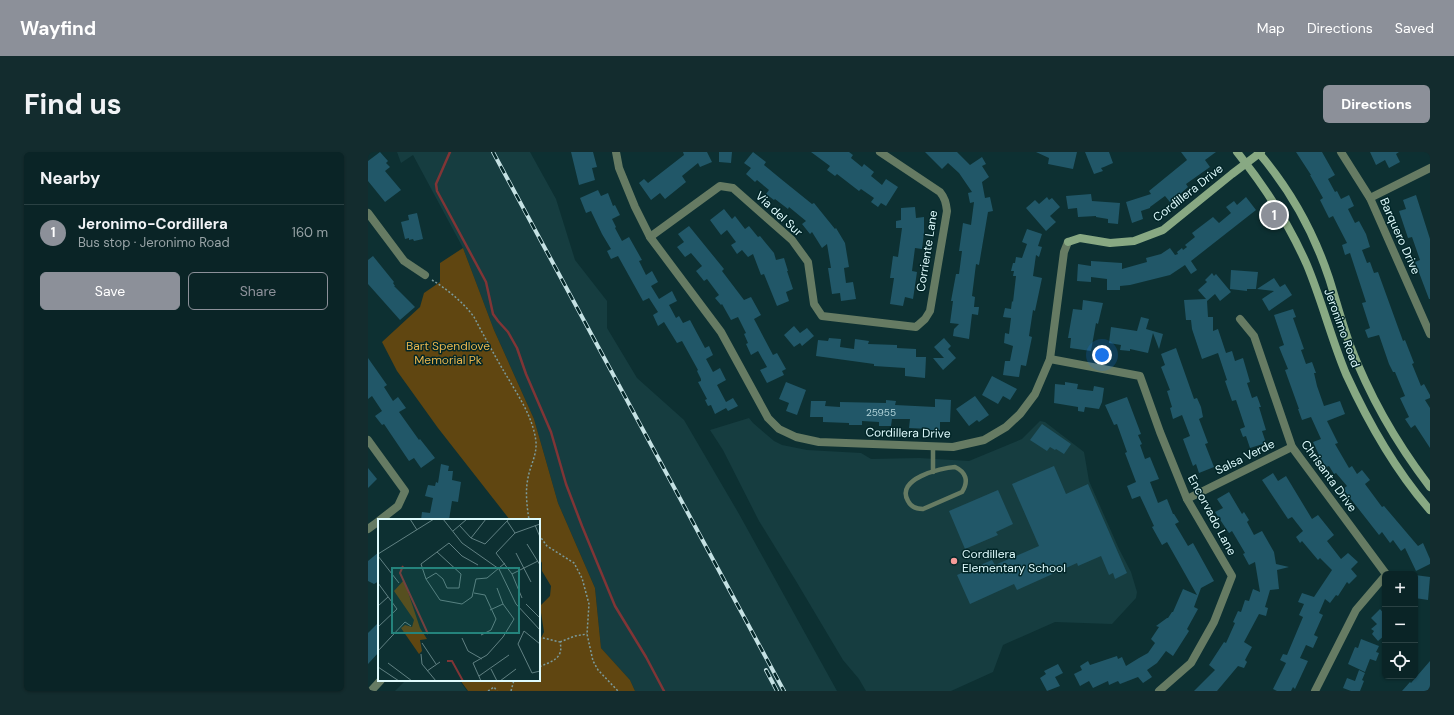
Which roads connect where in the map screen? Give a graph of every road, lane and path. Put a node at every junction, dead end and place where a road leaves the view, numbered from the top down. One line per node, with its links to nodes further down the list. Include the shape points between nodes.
1 (616, 152): 10 (street, Cordillera Drive, via 619,168)
2 (880, 152): 13 (street, Corriente Lane, via 940,192 946,203 947,211)
3 (1237, 152): 6 (main road, Jeronimo Road)
4 (1259, 152): 6 (main road, Cordillera Drive); 21 (main road, Jeronimo Road, via 1296,206 1317,247 1365,380 1403,449)
5 (1341, 152): 8 (street, Barquero Drive)
6 (1246, 163): 11 (main road, Cordillera Drive, via 1163,230 1134,241 1110,243 1080,238); 23 (main road, Jeronimo Road, via 1272,198 1294,237 1358,399 1391,457 1416,495)
7 (1430, 168): 8 (street)
8 (1370, 198): 15 (street, Barquero Drive)
9 (368, 213): 12 (street, via 404,261)
10 (650, 236): 13 (street, Via del Sur, via 720,186 733,188 792,240 808,262 814,304 822,316 916,328); 18 (street, Cordillera Drive, via 721,332 768,418 779,429 796,437 819,442)
11 (1068, 242): 16 (street, Cordillera Drive, via 1064,252)
12 (425, 275): 25 (path, via 466,306 524,407 536,443 526,491)
13 (928, 315)
14 (1240, 319): 19 (street, Chrisanta Drive, via 1254,336)
15 (1430, 334)
16 (1050, 359): 18 (street, Cordillera Drive, via 1035,394 1006,427 984,440 953,447); 22 (street, Encorvado Lane, via 1140,376)
17 (368, 440): 24 (street, via 404,491 398,506)
18 (933, 446): 20 (lane)
19 (1292, 447): 22 (street, Salsa Verde); 29 (street, Chrisanta Drive)
20 (933, 472): 20 (lane, via 912,480 906,488 909,504 916,509 923,510 962,492 966,486 961,470 955,467)
21 (1430, 487)
22 (1187, 499): 42 (street, Encorvado Lane, via 1232,576 1214,622 1191,663)
23 (1430, 510)
24 (380, 519)
25 (529, 519)
26 (378, 521): 27 (street)
27 (368, 529)
28 (540, 536): 31 (path, via 547,546 574,563 582,578 589,604)
29 (1383, 571)
30 (1382, 580): 43 (street, Chrisanta Drive, via 1356,610)
31 (587, 634): 33 (path); 41 (path, via 593,661)
32 (540, 637): 33 (path)
33 (560, 642): 34 (path, via 560,655)
34 (540, 667)
35 (380, 681): 37 (street)
36 (514, 681): 40 (path)
37 (371, 691)
38 (488, 691): 39 (path, via 494,687)
39 (497, 691)
40 (511, 691)
41 (618, 691)
42 (1159, 691)
43 (1315, 691)

